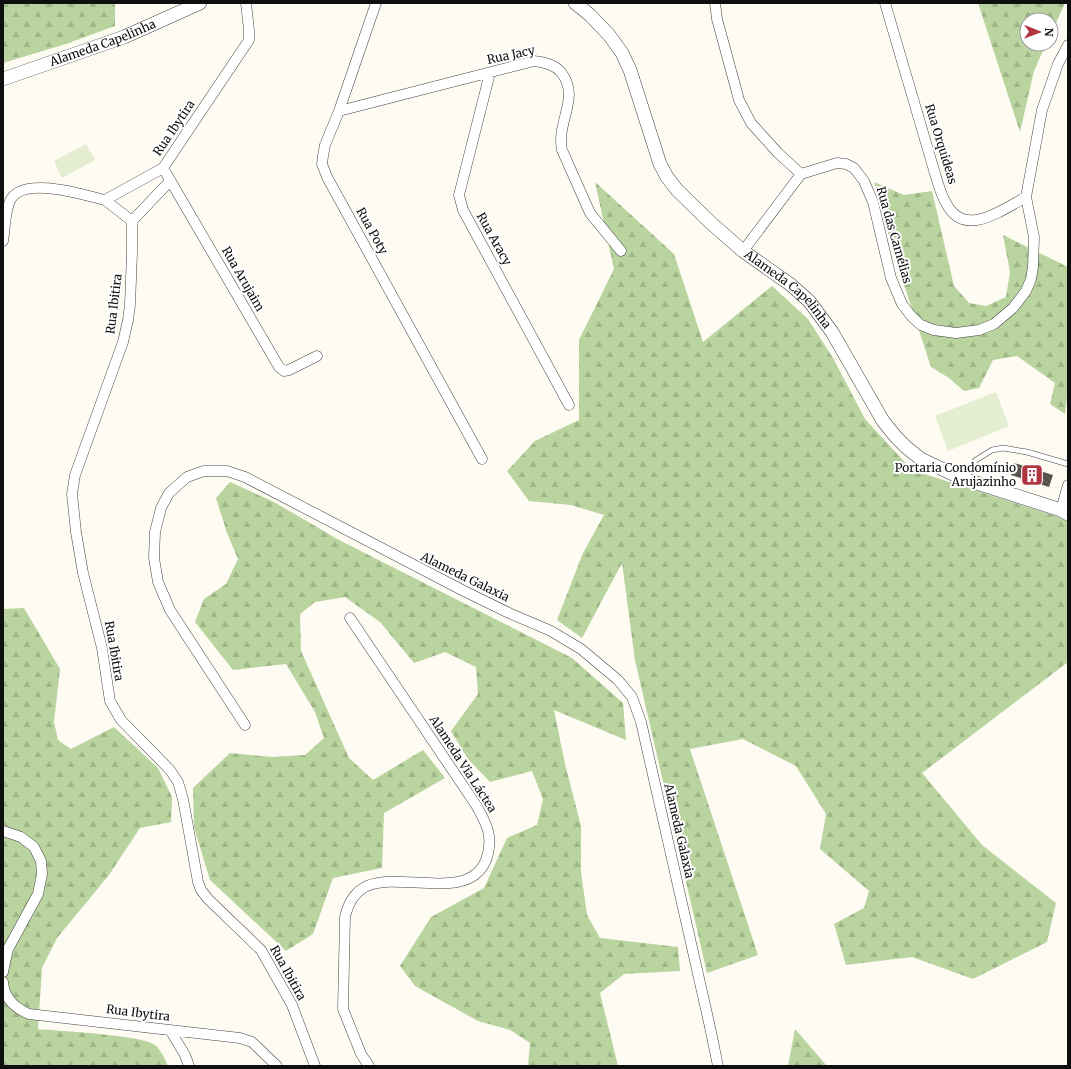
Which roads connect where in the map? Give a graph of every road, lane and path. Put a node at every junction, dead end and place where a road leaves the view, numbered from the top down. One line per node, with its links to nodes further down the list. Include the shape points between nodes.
1 (246, 3): 11 (street, Rua Ibytira, via 249,40)
2 (376, 3): 10 (street, Rua Poty)
3 (575, 3): 19 (street, Alameda Capelinha, via 609,35 622,53 630,70 660,164 667,177 677,190)
4 (715, 3): 12 (street, via 716,19 739,100 751,123)
5 (885, 3): 14 (street, Rua Orquideas, via 946,204 954,215 967,221 983,219)
6 (194, 4): 9 (street, Alameda Capelinha, via 124,37)
7 (1068, 45): 14 (street, Rua das Camélias, via 1058,64 1042,110)
8 (490, 73): 10 (street, Rua Jacy); 18 (street, Rua Jacy, via 534,61 558,68 566,78 570,90 561,129 562,150 590,213); 21 (street, Rua Aracy, via 459,195 463,210)
9 (3, 79)
10 (339, 111): 22 (street, Rua Poty, via 325,145 322,164 327,177)
11 (162, 168): 13 (street, Rua Arujaim); 15 (street, Rua Ibytira)
12 (800, 174): 14 (street, Rua das Camélias, via 837,162 854,168 864,181 873,202 891,278 902,304 921,325 956,333 979,330 994,324 1013,308 1026,291 1033,267 1034,237); 19 (street)
13 (170, 182): 16 (street); 20 (street, Rua Arujaim, via 279,367 284,371 289,370)
14 (1026, 197)
15 (105, 200): 16 (street); 17 (street, via 51,188 32,188 19,192 10,201)
16 (132, 221): 35 (street, Rua Ibitira, via 128,320 123,342 75,475 72,494 83,572 102,648 107,688 110,701 120,720 170,770 178,782 201,890 261,950 292,1005)
17 (3, 241)
18 (621, 251)
19 (743, 251): 24 (street, Alameda Capelinha, via 791,284 809,301 832,332 883,421 896,437 921,459)
20 (317, 356)
21 (569, 404)
22 (482, 459)
23 (1068, 464): 24 (lane, via 1003,448 992,450 976,460)
24 (961, 478): 26 (street, Alameda Capelinha)
25 (1068, 485): 26 (street)
26 (1065, 512)
27 (350, 618): 36 (street, Alameda Via Láctea, via 476,805 486,822 490,837 489,852 484,864 475,875 462,882 380,882 356,893 348,904 345,917 344,1009 361,1054)
28 (245, 725): 37 (street, Alameda Galaxia, via 170,610 158,582 154,558 155,532 161,508 170,493 187,477 204,471 227,472 244,478 464,592 551,631 581,649 618,680 632,697 641,722)
29 (3, 831): 30 (street, via 21,837 34,847 41,861 42,874 38,894 8,949)
30 (3, 972)
31 (3, 982): 32 (street, Rua Ibytira, via 9,1001 29,1014)
32 (170, 1030): 33 (street); 34 (street, Rua Ibytira, via 228,1036 252,1042)
33 (189, 1066)
34 (277, 1066)
35 (315, 1066)
36 (369, 1066)
37 (718, 1066)

